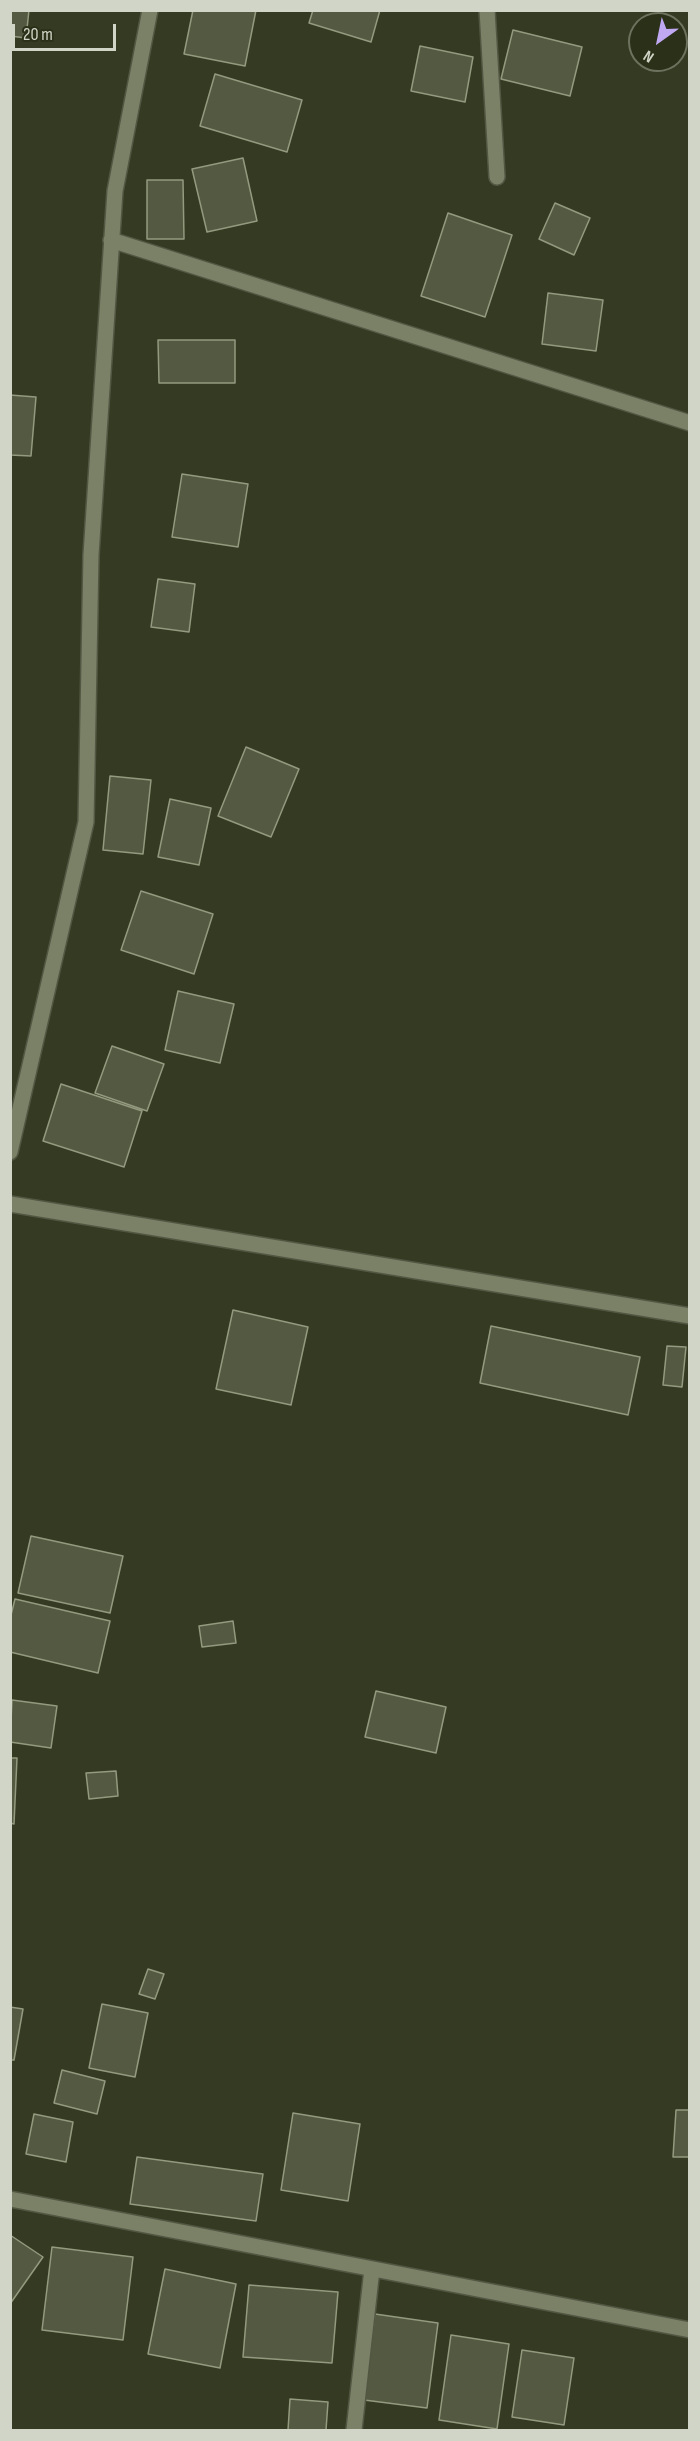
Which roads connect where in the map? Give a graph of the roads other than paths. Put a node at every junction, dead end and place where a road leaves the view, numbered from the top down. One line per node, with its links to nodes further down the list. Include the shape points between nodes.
1 (150, 10): 4 (street, via 115,191)
2 (487, 10): 3 (street)
3 (497, 177)
4 (111, 240): 5 (street); 6 (street, via 91,555 86,822)
5 (690, 423)
6 (10, 1152)
7 (10, 1204): 8 (street)
8 (690, 1316)
9 (10, 2199): 10 (street)
10 (372, 2269): 11 (street); 12 (street)
11 (690, 2330)
12 (354, 2430)

